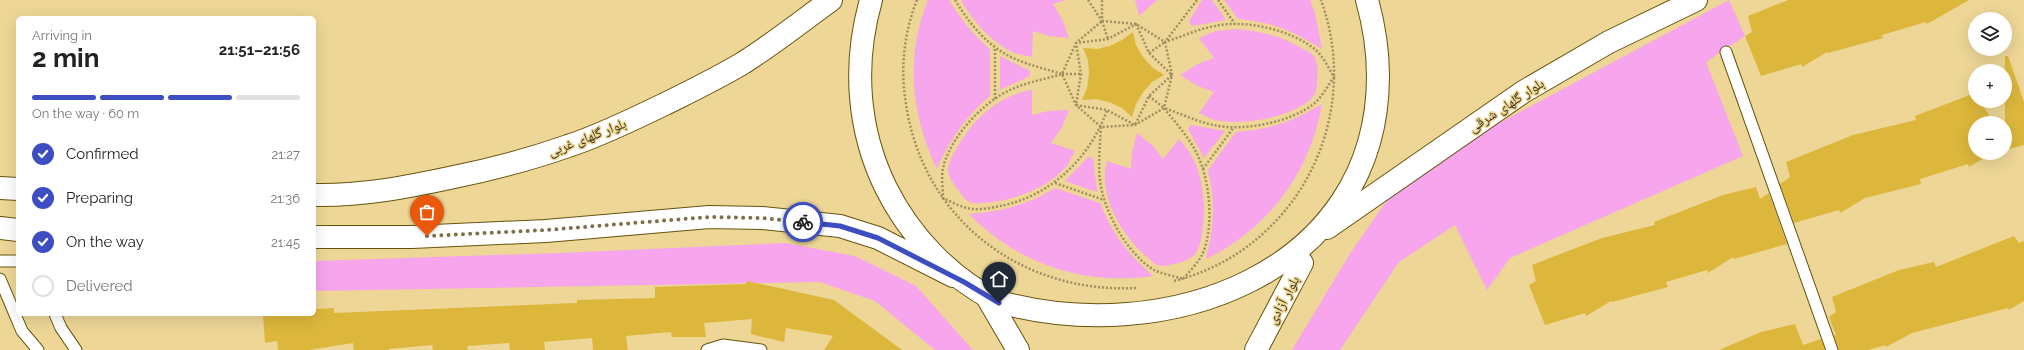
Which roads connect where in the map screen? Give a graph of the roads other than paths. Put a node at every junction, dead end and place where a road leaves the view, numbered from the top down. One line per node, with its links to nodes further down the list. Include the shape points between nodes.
1 (831, 0): 8 (main road, بلوار گلهای غربی, via 742,63 653,110 569,146 487,170 426,184 370,193)
2 (871, 0): 17 (main road, via 861,44 859,72 860,98 871,151 892,201 907,224 943,264)
3 (1367, 0): 10 (main road, via 1377,50 1378,77 1373,124 1365,157 1354,182)
4 (1696, 0): 10 (main road, بلوار گلهای شرقی, via 1609,42 1523,92)
5 (1726, 52): 28 (lane)
6 (0, 188): 7 (main road)
7 (16, 189)
8 (316, 195)
9 (0, 228): 11 (main road)
10 (1327, 228): 13 (main road)
11 (16, 230)
12 (316, 237): 17 (main road, via 412,237 546,230 709,217 762,218 840,226 878,238)
13 (1310, 249): 20 (main road, via 1269,285 1246,299 1222,312); 27 (main road, بلوار آزادی)
14 (0, 261): 15 (lane)
15 (16, 261)
16 (0, 278): 22 (lane, via 22,331)
17 (964, 282): 18 (main road)
18 (987, 297): 21 (main road, via 1017,312 1062,326 1089,331); 26 (main road)
19 (56, 316): 23 (lane)
20 (1177, 326)
21 (1150, 330)
22 (38, 350)
23 (76, 350)
24 (707, 350): 25 (lane, via 723,345)
25 (761, 350)
26 (1018, 350)
27 (1256, 350)
28 (1832, 350)

